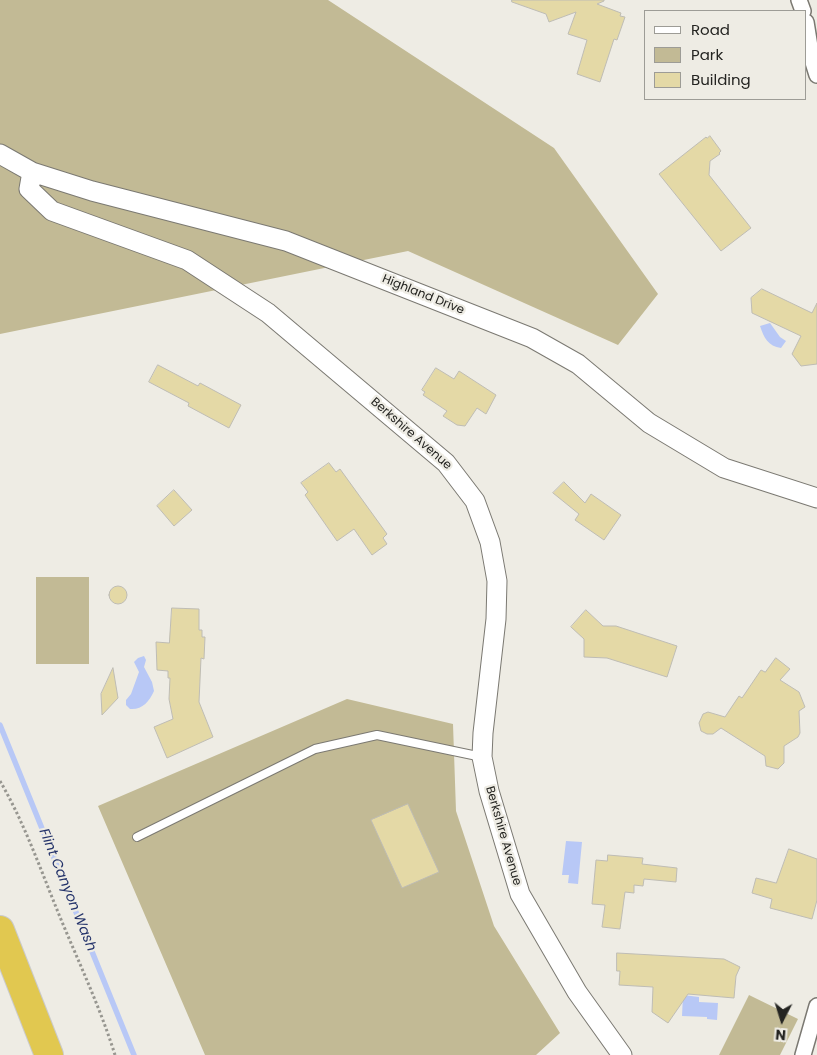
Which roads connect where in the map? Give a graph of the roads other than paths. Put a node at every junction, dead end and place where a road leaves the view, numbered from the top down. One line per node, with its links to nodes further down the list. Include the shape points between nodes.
1 (807, 28): 2 (street)
2 (817, 75)
3 (0, 154): 4 (street, Highland Drive)
4 (32, 172): 5 (street, Highland Drive, via 286,242 532,338 578,364 650,423 724,468); 6 (street, Berkshire Avenue, via 29,189 52,211 187,260 268,313 446,463 476,501 490,542 497,581)
5 (817, 498)
6 (482, 757): 7 (lane, via 378,735 314,749); 11 (street, Berkshire Avenue, via 520,894 577,992)
7 (137, 837)
8 (0, 930): 10 (highway)
9 (817, 1006): 12 (street)
10 (49, 1055)
11 (622, 1055)
12 (803, 1055)

